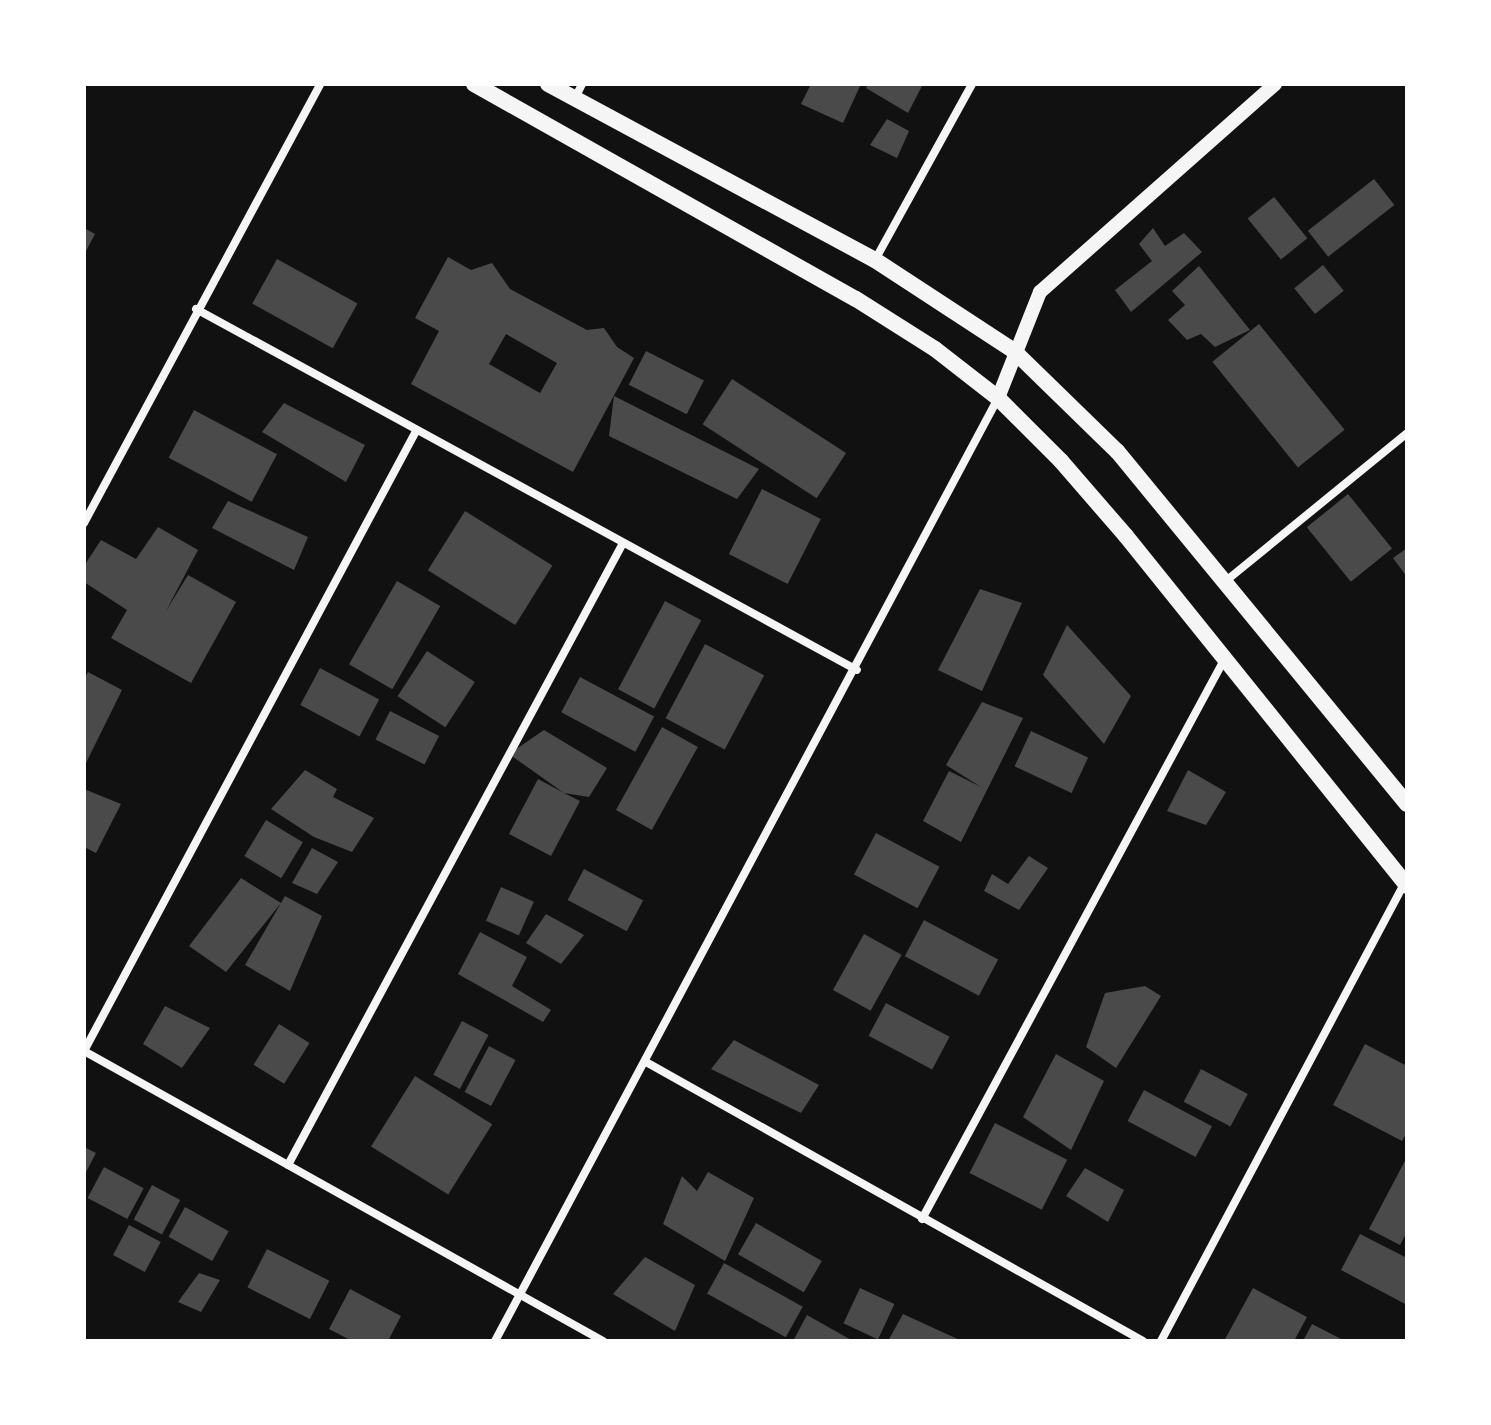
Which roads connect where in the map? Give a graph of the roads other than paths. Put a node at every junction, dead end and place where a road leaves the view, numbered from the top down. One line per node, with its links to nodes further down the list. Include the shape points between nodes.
1 (320, 84): 8 (street)
2 (474, 84): 10 (main road, via 802,267 935,349)
3 (548, 84): 6 (main road)
4 (972, 84): 7 (street)
5 (1275, 84): 9 (street, via 1069,261 1040,292)
6 (578, 91): 7 (main road)
7 (875, 260): 9 (main road)
8 (196, 309): 11 (street); 13 (street)
9 (1014, 351): 10 (street); 15 (main road, via 1117,451)
10 (998, 398): 16 (main road, via 1061,461); 17 (street)
11 (416, 431): 14 (street); 20 (street)
12 (1407, 433): 15 (street)
13 (84, 523)
14 (623, 543): 17 (street); 22 (street)
15 (1227, 580): 18 (main road)
16 (1224, 659): 19 (main road); 23 (street)
17 (857, 670): 21 (street)
18 (1407, 804)
19 (1406, 885): 28 (street)
20 (84, 1051): 22 (street)
21 (646, 1062): 23 (street); 24 (street)
22 (288, 1165): 24 (street)
23 (922, 1219): 27 (street)
24 (520, 1296): 25 (street); 26 (street)
25 (495, 1341)
26 (603, 1341)
27 (1143, 1341)
28 (1161, 1341)

